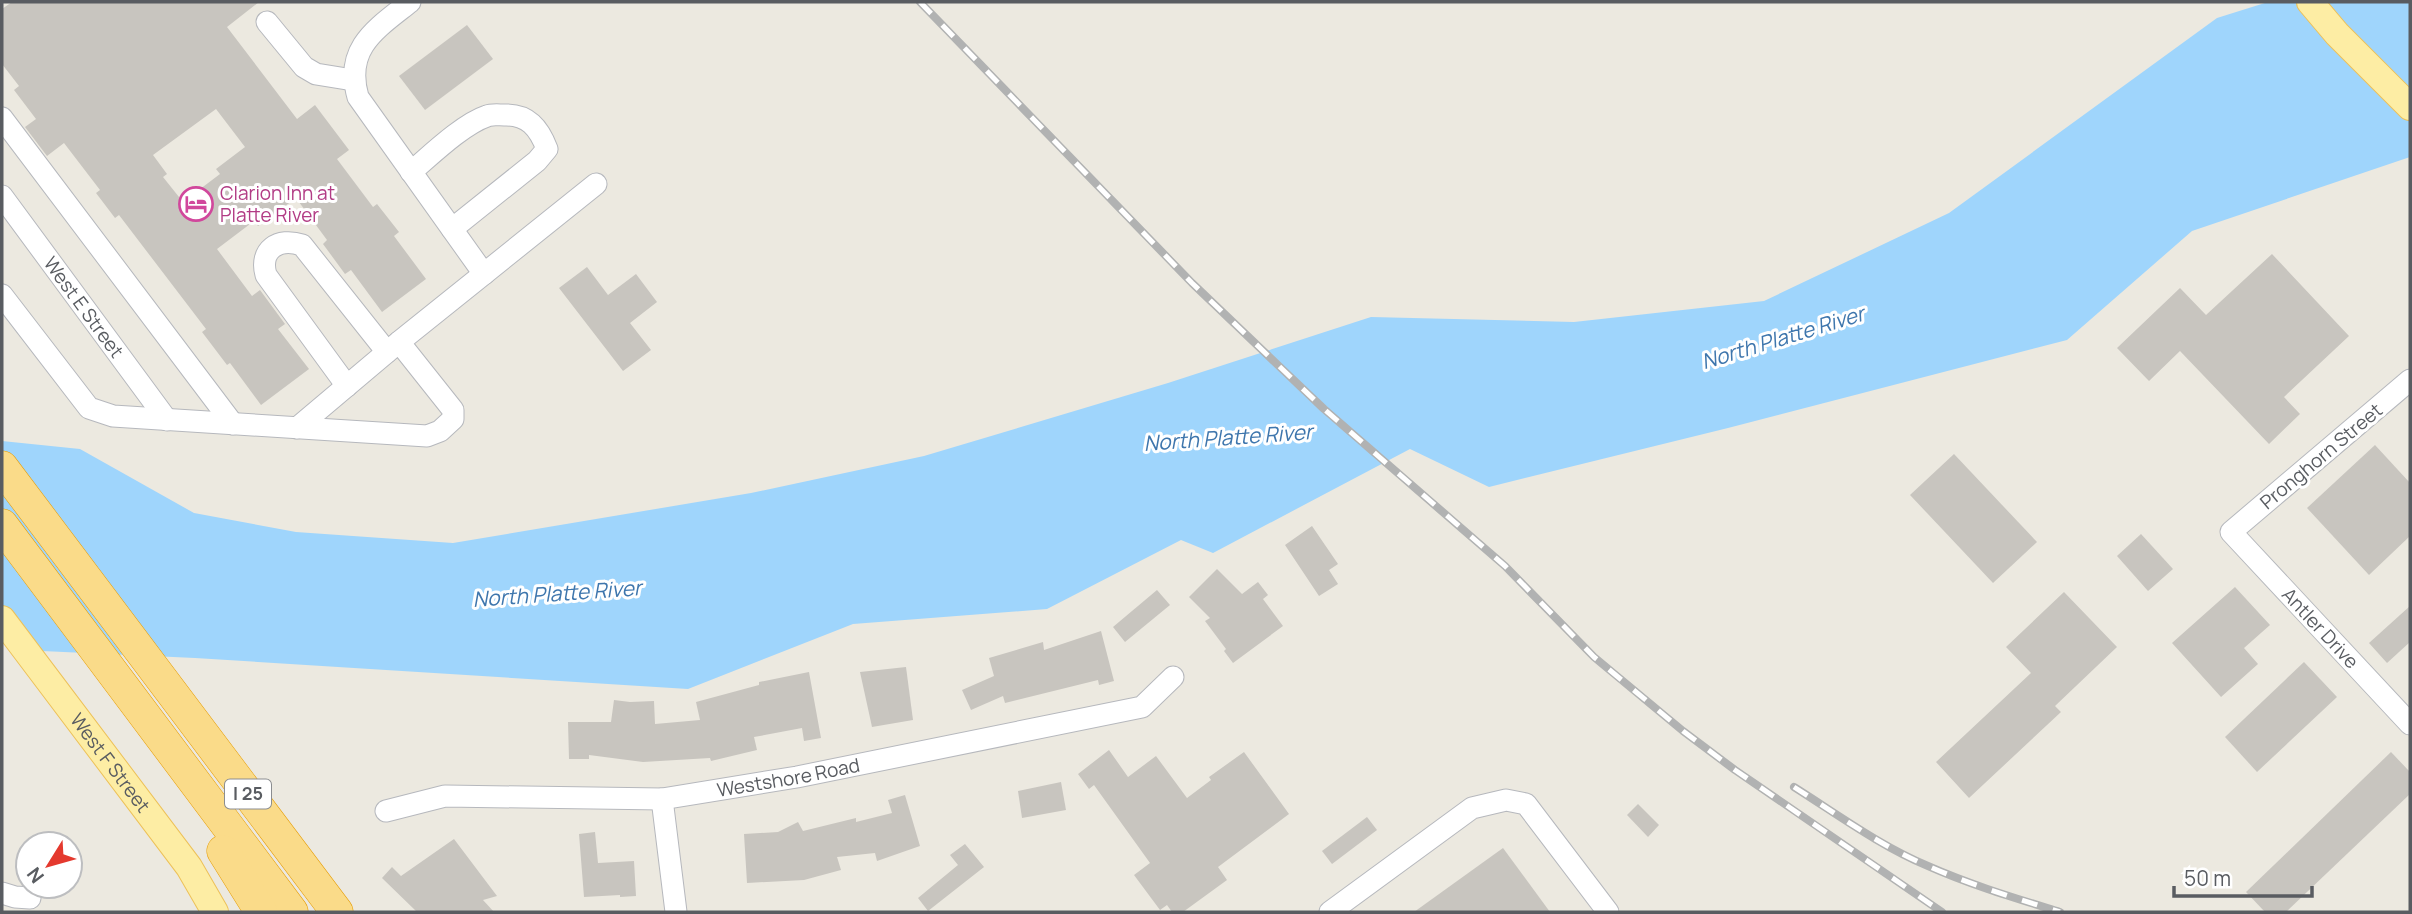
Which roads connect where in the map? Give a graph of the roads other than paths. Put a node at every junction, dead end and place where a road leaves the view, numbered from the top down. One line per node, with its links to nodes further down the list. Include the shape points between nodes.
1 (410, 2): 4 (street, via 374,30 356,54)
2 (2310, 2): 5 (main road)
3 (267, 22): 4 (street, via 304,67 316,74)
4 (353, 80): 7 (street, via 358,97)
5 (2410, 107)
6 (2, 118): 17 (street)
7 (411, 172): 10 (street); 10 (street, via 488,115 511,115 532,122 541,134 547,149 537,161)
8 (596, 184): 11 (street)
9 (2, 196): 16 (street, West E Street)
10 (452, 229): 11 (street)
11 (484, 274): 13 (street)
12 (2, 295): 16 (street, via 89,408 113,416)
13 (393, 347): 15 (street); 15 (street, via 302,245 289,241 270,250 266,275); 18 (street, via 453,410 453,419 440,431 427,436)
14 (2410, 380): 21 (street, Pronghorn Street)
15 (347, 386): 18 (street)
16 (167, 420): 17 (street)
17 (233, 424): 18 (street)
18 (297, 428)
19 (2, 467): 28 (highway, I 25)
20 (2, 525): 24 (highway, I 25)
21 (2231, 532): 25 (street, Antler Drive)
22 (2, 619): 29 (main road, West F Street, via 189,867)
23 (1173, 677): 26 (street, Westshore Road, via 1142,707 797,777)
24 (148, 723): 30 (highway); 31 (highway, I 25)
25 (2410, 724)
26 (662, 799): 27 (street, Westshore Road, via 445,796); 32 (street)
27 (386, 811)
28 (334, 910)
29 (215, 912)
30 (261, 912)
31 (292, 912)
32 (676, 912)
33 (1330, 912): 34 (street, via 1472,808 1506,800 1526,804)
34 (1608, 912)

